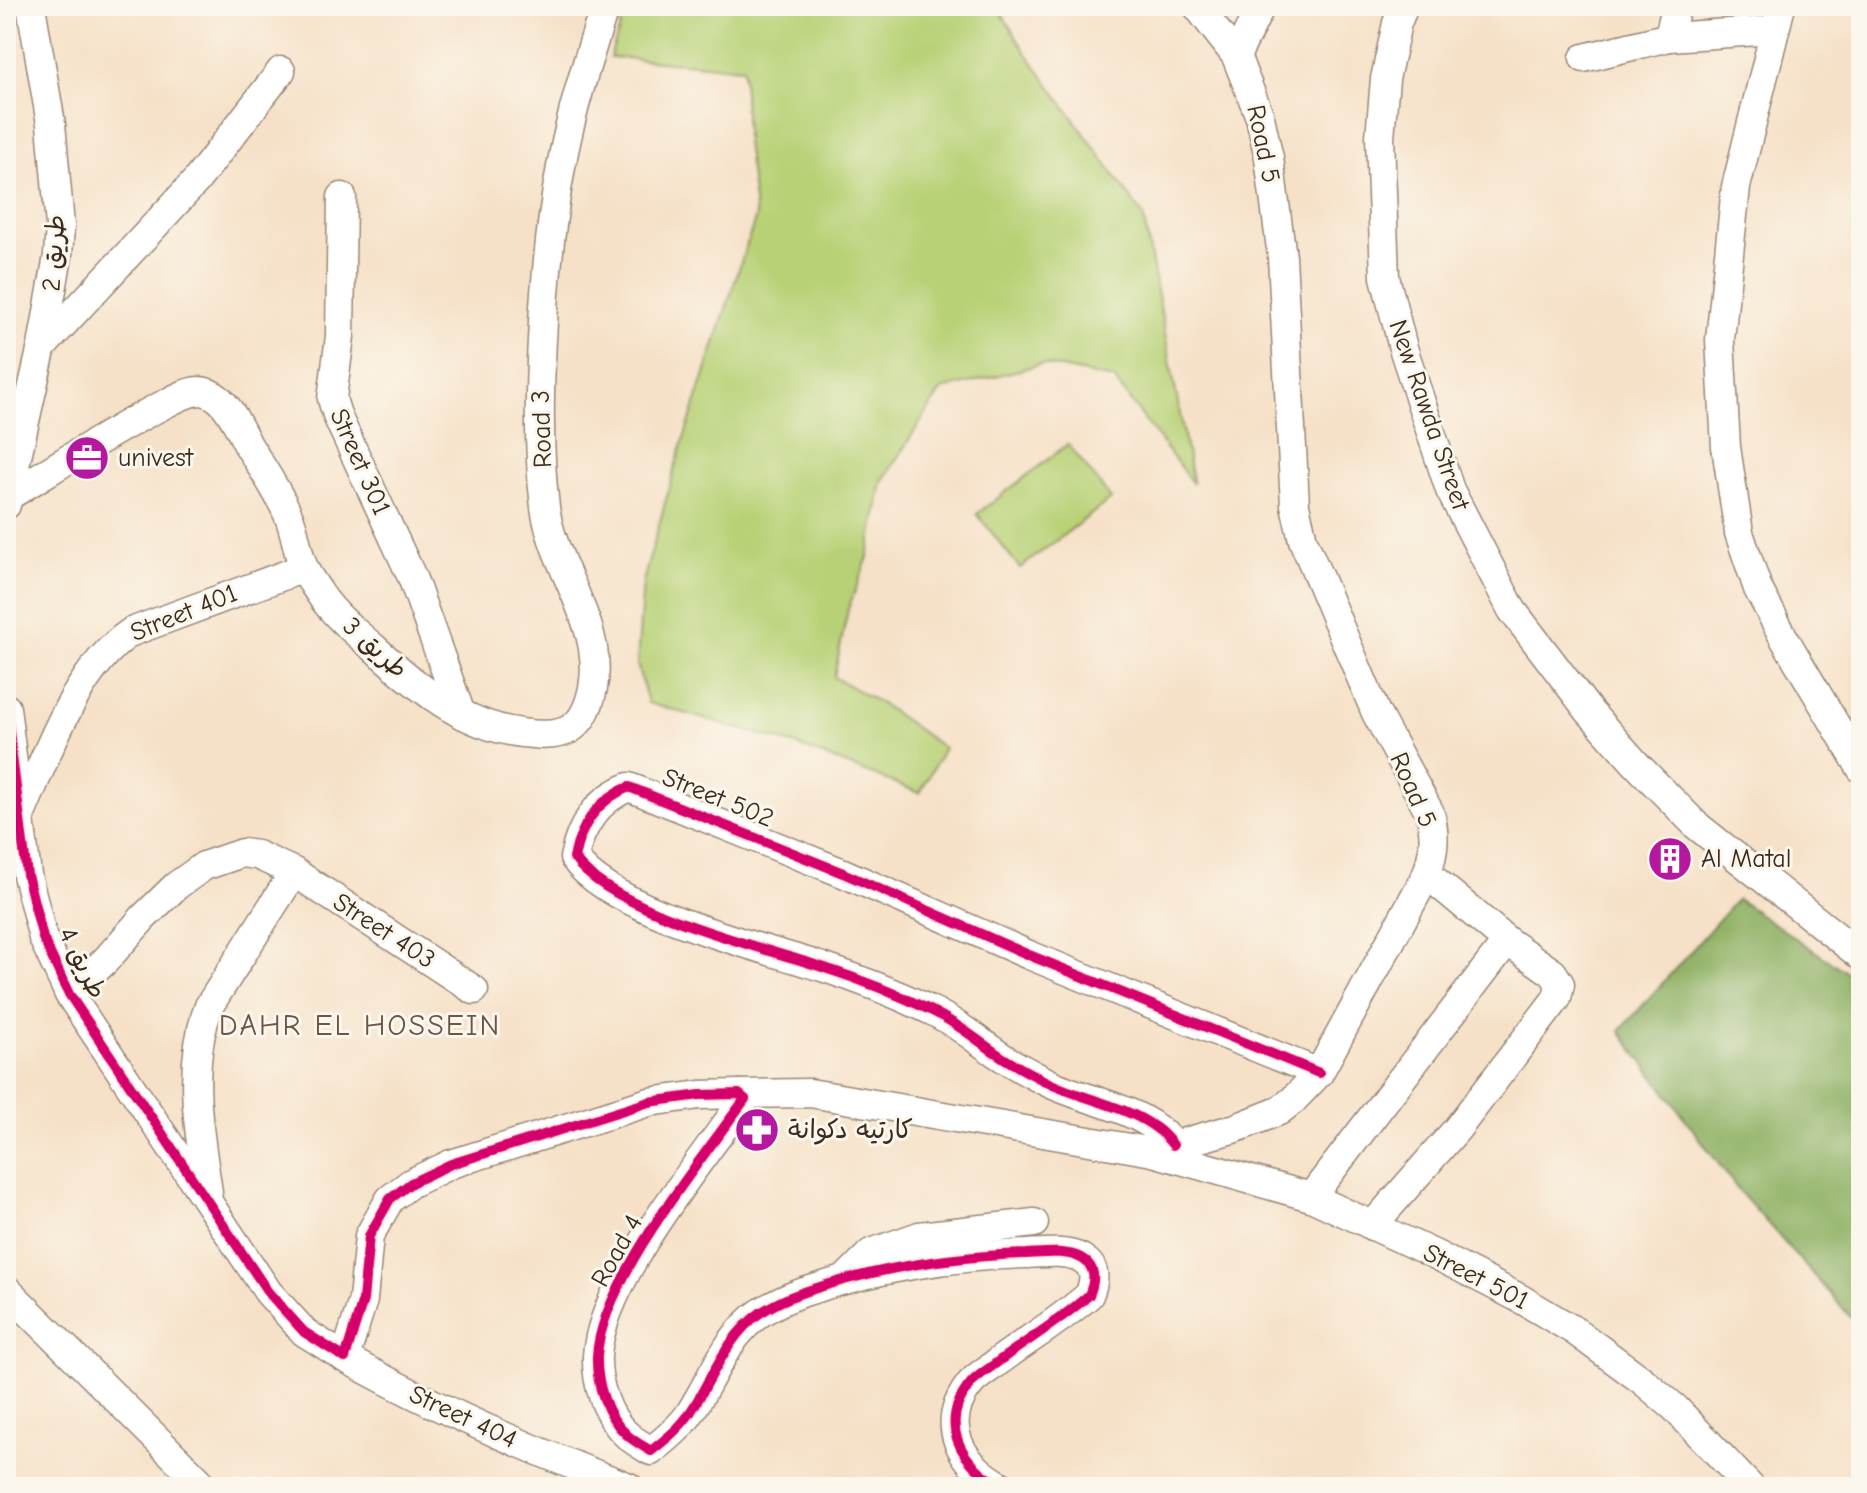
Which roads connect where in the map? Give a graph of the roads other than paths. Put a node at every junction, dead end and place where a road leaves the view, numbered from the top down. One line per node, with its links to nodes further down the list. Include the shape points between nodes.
1 (31, 6): 13 (street, طريق 2, via 51,124 60,226)
2 (605, 6): 18 (street, Road 3, via 561,164 545,275 540,367 545,509 591,637 593,686 587,711 559,735 519,733)
3 (1197, 6): 9 (street, Road 5)
4 (1261, 6): 9 (street)
5 (1404, 6): 24 (street, New Rawda Street, via 1385,79 1381,122 1385,277 1450,490 1512,610 1627,754 1696,825)
6 (1676, 6): 8 (street)
7 (1777, 18): 8 (street); 19 (street, via 1736,187 1720,340 1726,447 1739,533 1758,589)
8 (1669, 37): 10 (street)
9 (1236, 56): 22 (street, Road 5, via 1260,117 1277,215 1303,540 1376,713 1430,813 1435,840)
10 (1584, 58)
11 (281, 71): 13 (street, via 196,181)
12 (342, 197): 18 (street, Street 301, via 340,336 332,399 412,577)
13 (42, 346): 14 (street, طريق 2)
14 (6, 497): 15 (street); 16 (street, via 128,424 183,395 204,391 229,413 282,503)
15 (6, 506)
16 (304, 568): 18 (street, طريق 3, via 341,619 426,694); 20 (street, Street 401, via 131,632 111,645 77,694)
17 (6, 708): 20 (street, طريق 4)
18 (461, 714)
19 (1861, 768)
20 (21, 814): 26 (street, طريق 4, via 27,875 43,938)
21 (294, 872): 25 (street, Street 403); 26 (street, Street 403, via 242,853 204,866 176,886); 31 (street, via 209,1006 201,1029 196,1108)
22 (1427, 874): 23 (street); 27 (street, Road 5)
23 (1507, 941): 30 (street); 33 (street, via 1557,978 1557,998 1457,1129)
24 (1861, 956)
25 (474, 990)
26 (69, 994): 31 (street, طريق 4)
27 (1319, 1073): 29 (street, Road 5, via 1279,1111); 29 (street, Street 502, via 629,787 604,801 581,832 574,858 590,877 623,897 920,1005 1050,1083 1157,1128)
28 (739, 1094): 29 (street, Road 5, via 810,1093); 34 (street, Road 4, via 745,1099 658,1221 605,1320 597,1355 599,1382 618,1425 651,1451 680,1426 721,1358 758,1315 780,1301); 36 (street, via 649,1102 451,1164 411,1183 390,1199 369,1236 363,1300)
29 (1163, 1149): 30 (street, Street 501)
30 (1311, 1197): 33 (street, Street 501)
31 (209, 1201): 36 (street, via 286,1314)
32 (1034, 1223): 34 (street, via 919,1236 871,1253)
33 (1372, 1226): 40 (street, Street 501, via 1575,1331 1675,1408)
34 (844, 1280): 39 (street, Road 4, via 913,1264 1005,1255 1061,1253 1090,1266 1094,1284 1089,1295 972,1382 958,1403 955,1439 968,1460)
35 (6, 1289): 37 (street)
36 (345, 1358): 38 (street, Street 404, via 506,1438)
37 (205, 1487)
38 (629, 1487)
39 (1003, 1487)
40 (1750, 1487)

